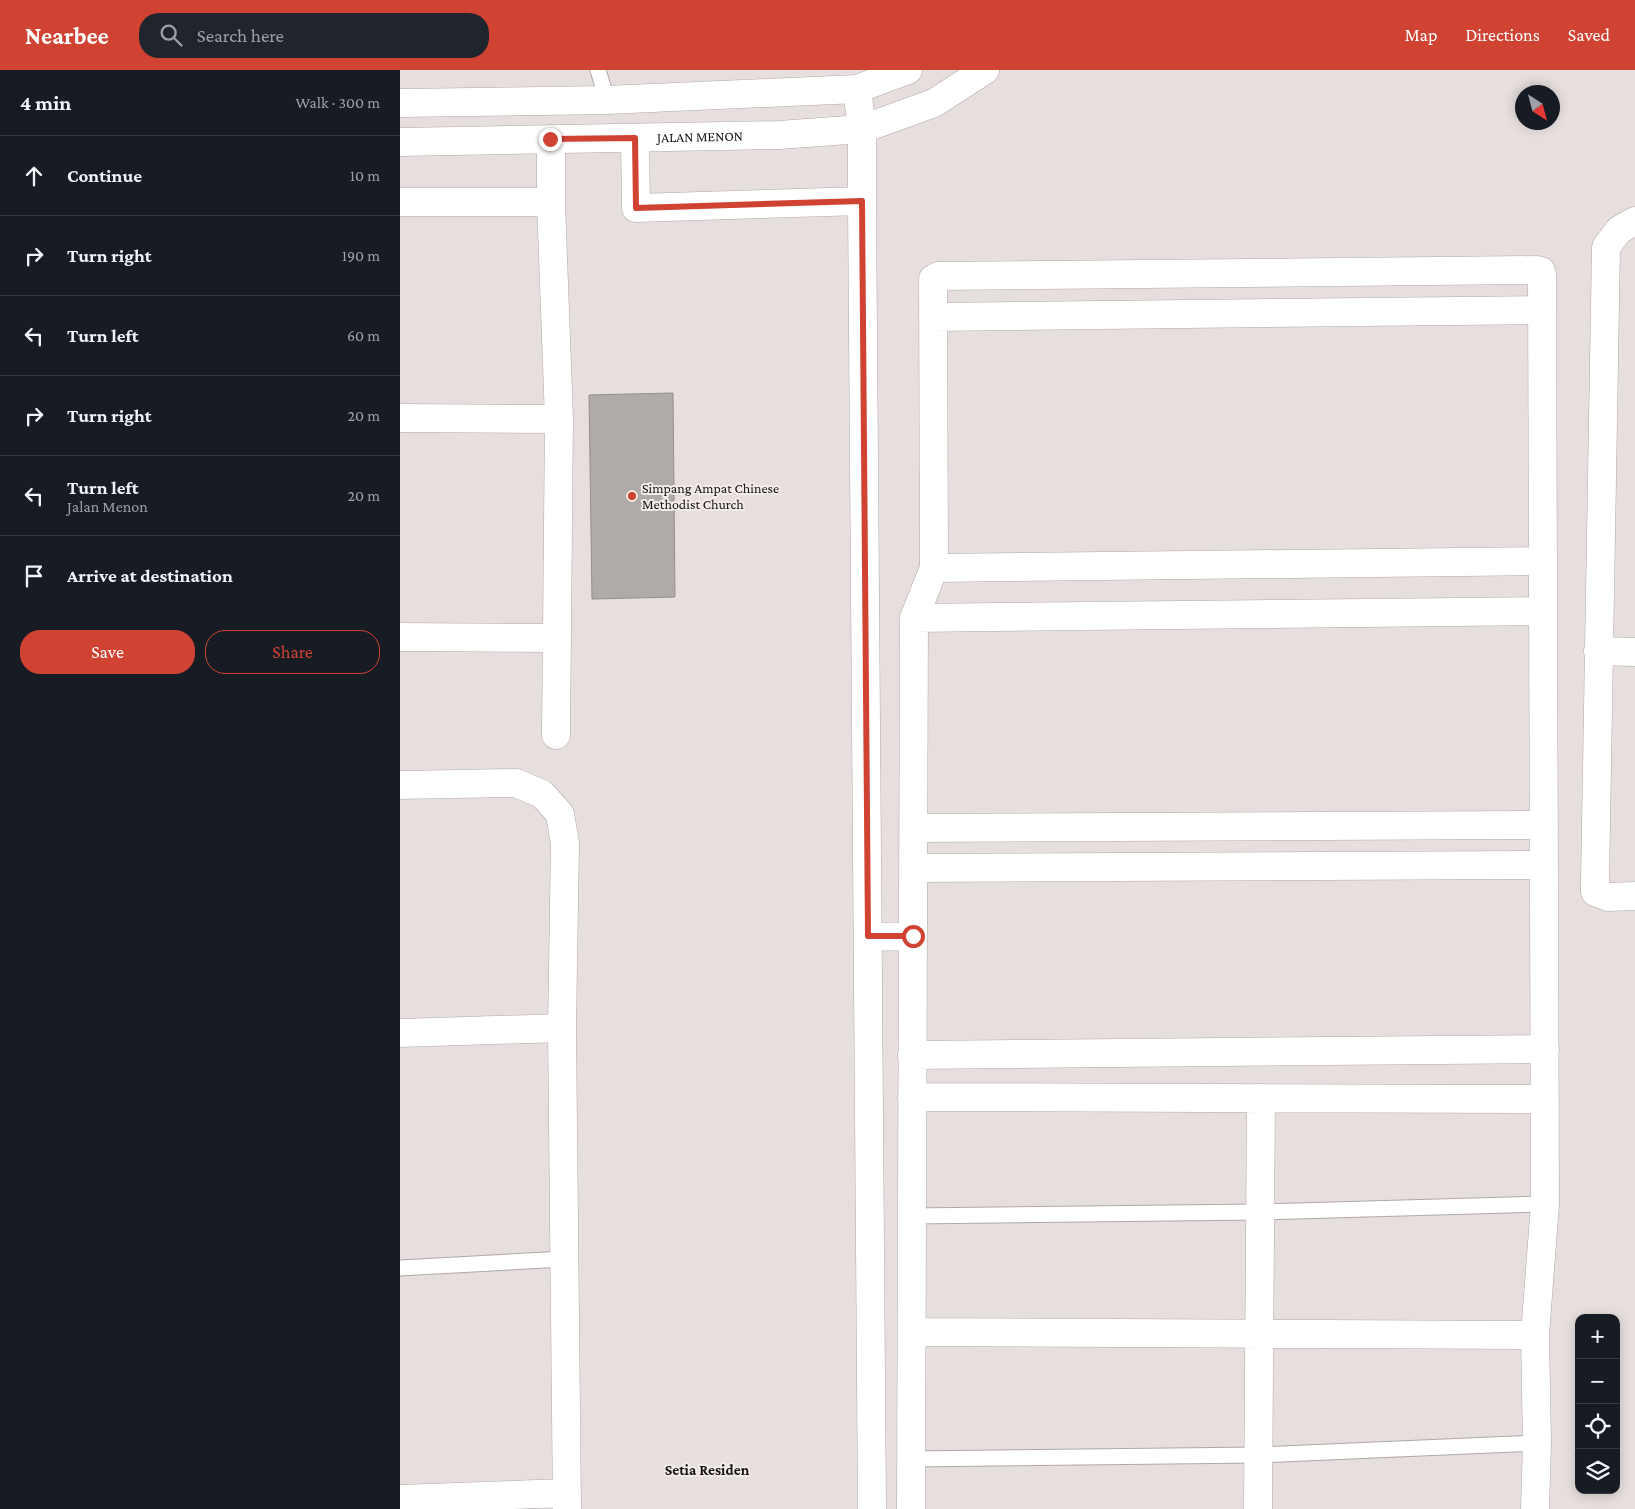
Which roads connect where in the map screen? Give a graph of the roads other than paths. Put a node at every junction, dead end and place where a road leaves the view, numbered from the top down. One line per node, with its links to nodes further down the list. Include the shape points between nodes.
1 (598, 70): 5 (lane)
2 (908, 70): 4 (street)
3 (985, 70): 7 (street, JALAN MENON, via 934,103)
4 (857, 89): 5 (street); 7 (street)
5 (607, 100): 6 (street)
6 (400, 103)
7 (862, 129): 8 (street, JALAN MENON); 11 (street)
8 (635, 138): 9 (street, JALAN MENON); 11 (street, via 636,208)
9 (550, 139): 10 (street, JALAN MENON); 13 (street)
10 (400, 142)
11 (862, 201): 34 (street)
12 (400, 202): 13 (street)
13 (551, 202): 18 (street)
14 (1635, 221): 25 (street, via 1619,230 1606,247)
15 (1541, 310): 16 (street); 16 (street, via 1542,275 1537,270 938,276 933,281); 19 (street)
16 (933, 317): 20 (street)
17 (400, 418): 18 (street)
18 (559, 419): 24 (street)
19 (1542, 561): 20 (street); 21 (street)
20 (934, 568): 22 (street)
21 (1543, 611): 22 (street); 29 (street)
22 (914, 618): 30 (street)
23 (400, 637): 24 (street)
24 (556, 638): 27 (street)
25 (1598, 651): 26 (street); 33 (street, via 1595,892 1608,896)
26 (1635, 652)
27 (556, 735)
28 (400, 784): 38 (street, via 516,783 542,794 560,814 565,843)
29 (1544, 826): 30 (street); 31 (street)
30 (914, 828): 32 (street)
31 (1544, 865): 32 (street); 40 (street)
32 (913, 868): 35 (street)
33 (1635, 896)
34 (868, 936): 35 (street); 36 (street)
35 (913, 936): 37 (street)
36 (868, 994): 37 (street); 58 (street)
37 (912, 995): 41 (street)
38 (562, 1028): 39 (street); 48 (street)
39 (400, 1033)
40 (1545, 1049): 41 (street); 44 (street)
41 (912, 1054): 42 (street)
42 (912, 1097): 43 (street); 47 (street)
43 (1261, 1098): 44 (street); 46 (street)
44 (1545, 1099): 45 (street)
45 (1545, 1204): 46 (lane); 52 (street)
46 (1260, 1212): 47 (lane); 51 (street)
47 (912, 1216): 50 (street)
48 (565, 1259): 49 (lane); 57 (street)
49 (400, 1268)
50 (912, 1332): 51 (street); 55 (street)
51 (1260, 1334): 52 (street); 54 (street)
52 (1535, 1335): 53 (street)
53 (1537, 1443): 54 (lane); 61 (street)
54 (1258, 1455): 55 (lane); 60 (street)
55 (911, 1459): 59 (street)
56 (400, 1499): 57 (street)
57 (567, 1501)
58 (872, 1509)
59 (911, 1509)
60 (1258, 1509)
61 (1536, 1509)

